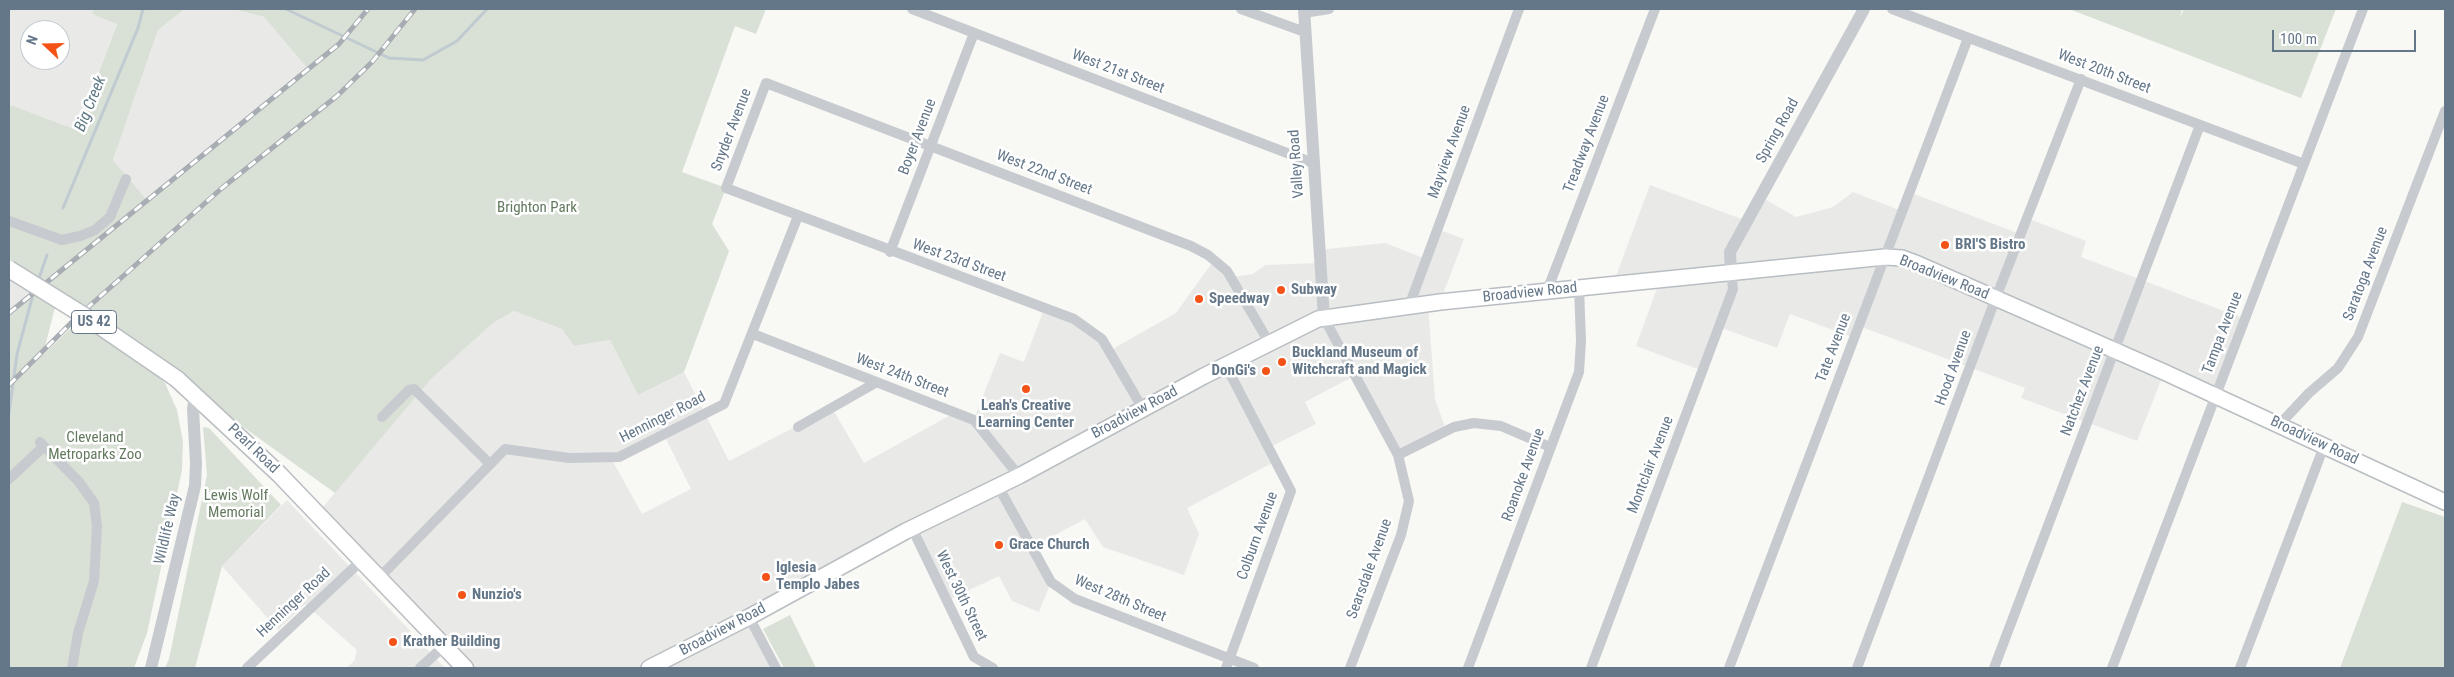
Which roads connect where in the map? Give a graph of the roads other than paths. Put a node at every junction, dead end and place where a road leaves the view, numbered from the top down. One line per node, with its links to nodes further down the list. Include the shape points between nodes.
1 (912, 9): 11 (street, West 21st Street)
2 (1241, 9): 10 (street)
3 (1329, 9): 9 (street)
4 (1519, 9): 31 (street, Mayview Avenue)
5 (1655, 9): 29 (street, Treadway Avenue)
6 (1864, 9): 27 (street, Spring Road, via 1730,252)
7 (1892, 9): 12 (street, West 20th Street)
8 (2363, 9): 19 (street, Tampa Avenue)
9 (1304, 11): 10 (street, Valley Road)
10 (1305, 32): 18 (street, Valley Road)
11 (974, 33): 17 (street, Boyer Avenue); 18 (street, West 21st Street)
12 (1968, 38): 13 (street, West 20th Street); 25 (street, Tate Avenue)
13 (2081, 79): 16 (street, West 20th Street); 30 (street, Hood Avenue)
14 (766, 83): 17 (street, West 22nd Street); 21 (street, Snyder Avenue)
15 (2445, 111): 42 (street, Saratoga Avenue, via 2358,337 2338,368)
16 (2200, 125): 19 (street, West 20th Street); 35 (street, Natchez Avenue)
17 (931, 146): 24 (street, Boyer Avenue); 34 (street, West 22nd Street, via 1208,255 1227,271)
18 (1313, 162): 32 (street, Valley Road)
19 (2304, 164): 39 (street, Tampa Avenue)
20 (126, 179): 23 (street, via 110,217 94,230 62,240)
21 (726, 188): 22 (street, West 23rd Street)
22 (798, 216): 24 (street, West 23rd Street); 33 (street, Henninger Road)
23 (9, 221)
24 (890, 252): 40 (street, West 23rd Street, via 1074,319 1102,339)
25 (1884, 257): 27 (main road, Broadview Road); 30 (main road, Broadview Road, via 1902,258); 70 (street, Tate Avenue)
26 (9, 270): 38 (main road, Pearl Road / US 42, bridge, via 91,320)
27 (1731, 272): 28 (main road, Broadview Road); 69 (street, Montclair Avenue, via 1733,289)
28 (1579, 287): 29 (main road, Broadview Road); 45 (street, Roanoke Avenue, via 1579,372)
29 (1547, 291): 31 (main road, Broadview Road)
30 (1996, 298): 35 (main road, Broadview Road); 71 (street, Hood Avenue)
31 (1408, 306): 32 (main road, Broadview Road)
32 (1324, 318): 34 (main road, Broadview Road); 46 (street, Searsdale Avenue)
33 (753, 334): 37 (street, West 24th Street); 47 (street, Henninger Road, via 724,404 620,458 569,458 505,449)
34 (1270, 344): 36 (main road, Broadview Road)
35 (2114, 350): 39 (main road, Broadview Road); 72 (street, Natchez Avenue)
36 (1226, 366): 40 (main road, Broadview Road); 57 (street, Colburn Avenue, via 1291,491)
37 (877, 382): 43 (street); 48 (street, West 24th Street, via 974,420)
38 (195, 394): 53 (main road, Pearl Road / US 42); 59 (street, Wildlife Way, via 195,486)
39 (2215, 396): 42 (main road, Broadview Road); 73 (street, Tampa Avenue)
40 (1143, 409): 48 (main road, Broadview Road)
41 (382, 418): 47 (street, via 409,390 414,389)
42 (2279, 425): 44 (main road, Broadview Road)
43 (798, 427)
44 (2324, 446): 51 (main road, Broadview Road); 74 (street)
45 (1550, 447): 46 (street, via 1501,426 1474,423 1454,427); 68 (street, Roanoke Avenue)
46 (1398, 455): 67 (street, Searsdale Avenue, via 1409,501 1401,535)
47 (490, 464): 54 (street, Henninger Road)
48 (1019, 476): 50 (main road, Broadview Road)
49 (9, 479): 58 (street, via 42,444 79,482 94,503 97,526 94,581 78,633)
50 (998, 486): 52 (main road, Broadview Road); 57 (street, West 28th Street, via 1051,582 1075,599)
51 (2445, 501)
52 (912, 528): 55 (main road, Broadview Road); 65 (street, West 30th Street, via 974,657)
53 (362, 560): 54 (main road, Pearl Road / US 42); 60 (street, Henninger Road)
54 (379, 578): 56 (main road, Pearl Road / US 42)
55 (749, 617): 63 (main road, Broadview Road); 64 (street)
56 (444, 646): 61 (street); 62 (main road, Pearl Road / US 42)
57 (1228, 663): 66 (street, West 28th Street)
58 (72, 668)
59 (151, 668)
60 (247, 668)
61 (420, 668)
62 (465, 668)
63 (649, 668)
64 (776, 668)
65 (993, 668)
66 (1254, 668)
67 (1350, 668)
68 (1468, 668)
69 (1591, 668)
70 (1729, 668)
71 (1857, 668)
72 (1994, 668)
73 (2112, 668)
74 (2240, 668)

